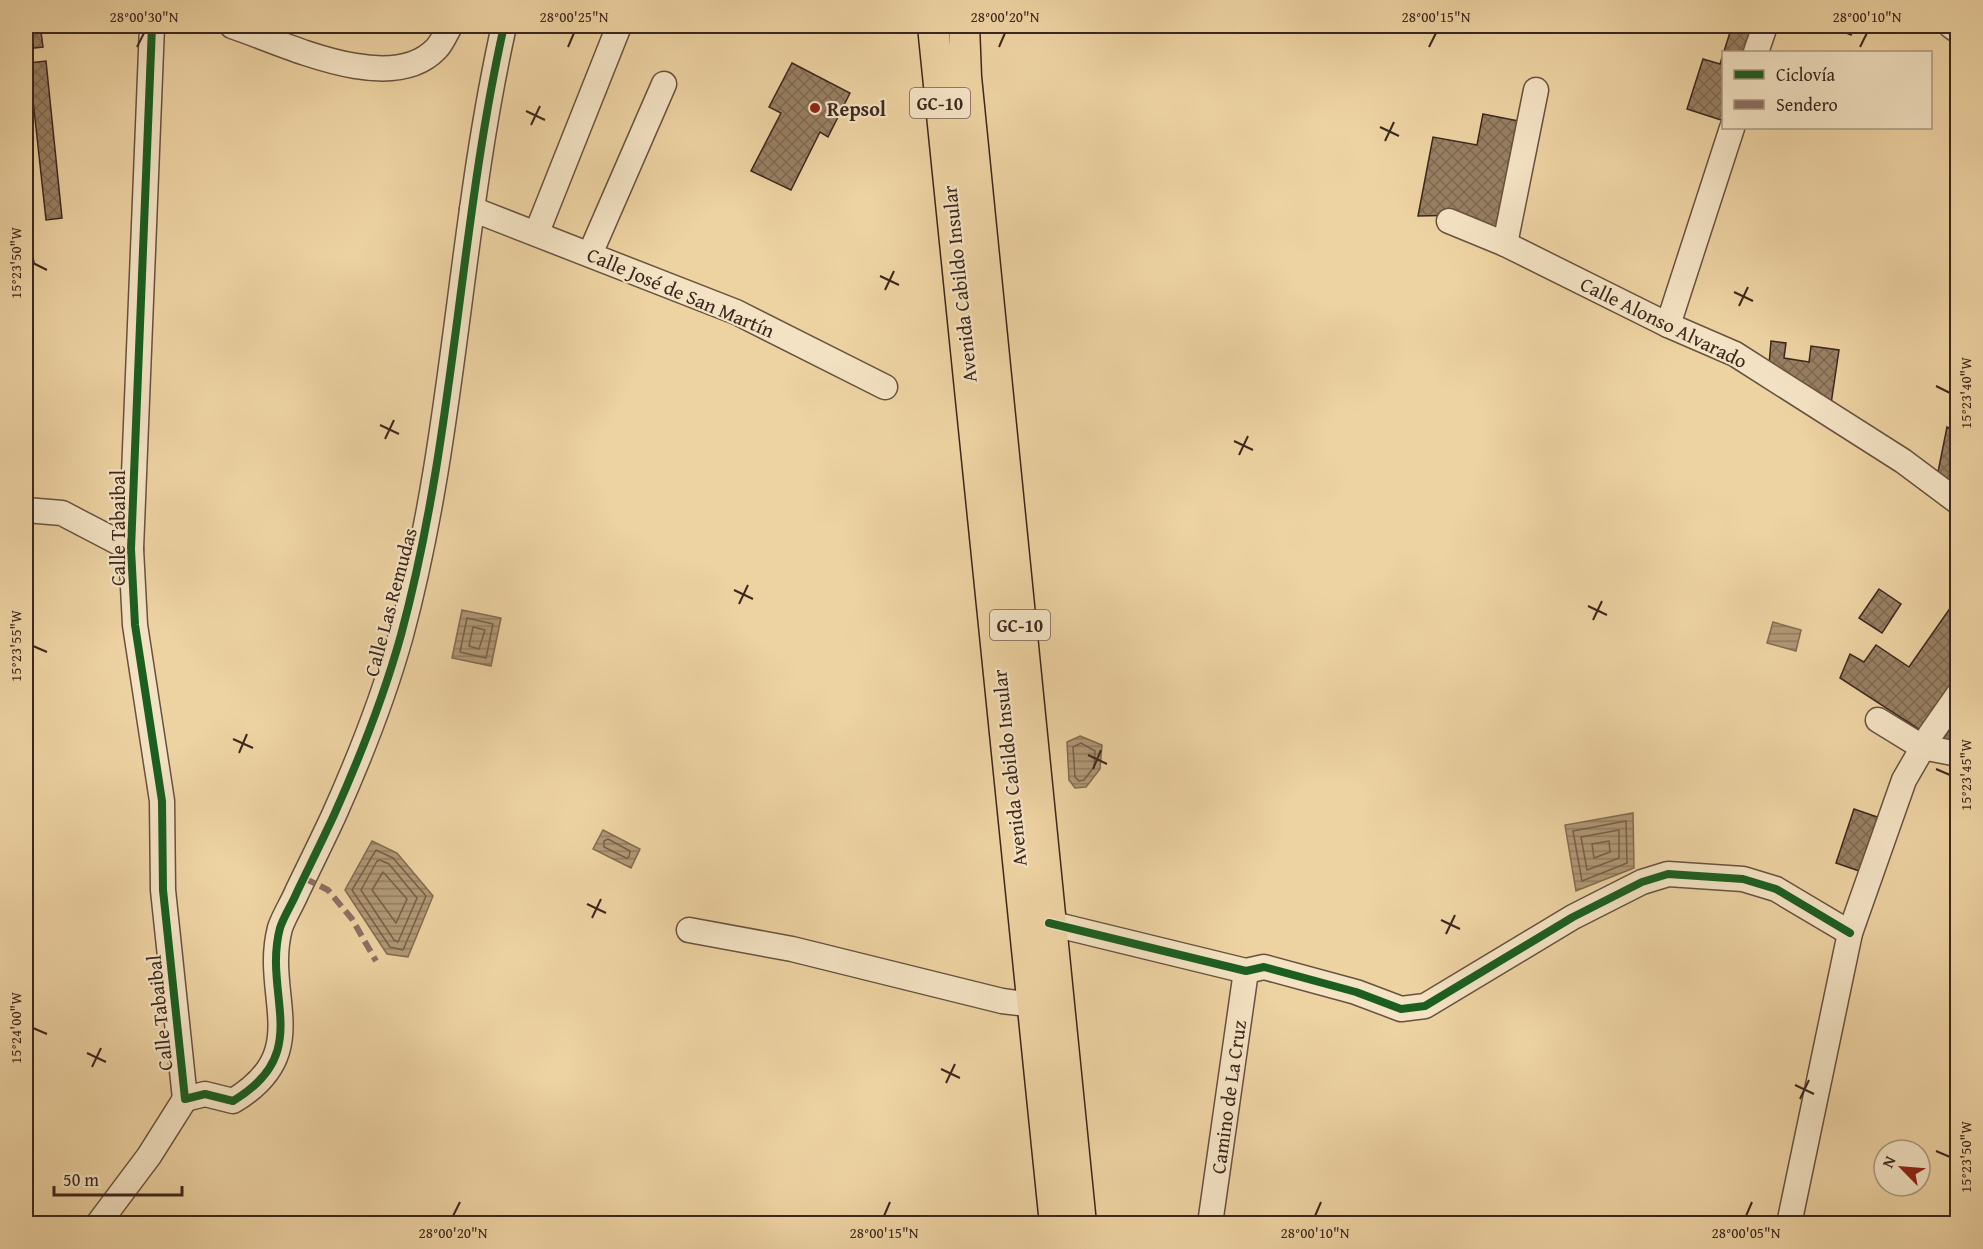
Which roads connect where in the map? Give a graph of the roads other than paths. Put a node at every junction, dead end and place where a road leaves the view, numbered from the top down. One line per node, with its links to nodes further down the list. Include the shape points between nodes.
1 (152, 26): 24 (street, Calle Tabaibal)
2 (232, 26): 3 (street, via 351,66 384,70 413,64 436,49)
3 (450, 26)
4 (504, 26): 15 (street, Calle Las Remudas, via 487,101)
5 (619, 26): 17 (street)
6 (964, 26): 29 (main road, Avenida Cabildo Insular / GC-10)
7 (1765, 26): 11 (street)
8 (1951, 26): 10 (street)
9 (931, 28): 33 (main road, Avenida Cabildo Insular / GC-10)
10 (1958, 31)
11 (1756, 51)
12 (664, 84): 19 (street)
13 (1536, 90): 18 (street)
14 (1732, 129): 20 (street)
15 (472, 209): 17 (street, Calle José de San Martín); 34 (street, Calle Las Remudas, via 427,528 382,697 335,813 281,926 276,954 283,1021 279,1051 254,1088 233,1101 205,1094)
16 (1449, 221): 18 (street, Calle Alonso Alvarado)
17 (537, 232): 19 (street, Calle José de San Martín)
18 (1505, 244): 20 (street, Calle Alonso Alvarado)
19 (590, 254): 21 (street, Calle José de San Martín, via 736,312)
20 (1668, 325): 22 (street, Calle Alonso Alvarado, via 1735,354 1903,461)
21 (885, 387)
22 (1958, 502)
23 (26, 510): 24 (street, via 62,513)
24 (131, 549): 34 (street, Calle Tabaibal, via 135,625 162,801 163,890)
25 (1958, 695): 27 (street)
26 (1878, 720): 27 (street)
27 (1923, 747): 28 (street); 31 (street, via 1904,780)
28 (1958, 754)
29 (1049, 923): 32 (street); 37 (main road, Avenida Cabildo Insular / GC-10)
30 (689, 930): 33 (street, via 792,949 1002,1001)
31 (1850, 933): 32 (street, via 1776,889 1743,879 1668,874 1642,882 1572,917 1425,1006 1401,1009 1356,992 1264,967); 39 (street)
32 (1246, 971): 38 (street, Camino de La Cruz)
33 (1034, 1005): 36 (main road, Avenida Cabildo Insular / GC-10)
34 (185, 1099): 35 (street, via 149,1156)
35 (98, 1224)
36 (1055, 1224)
37 (1081, 1224)
38 (1212, 1224)
39 (1789, 1224)

